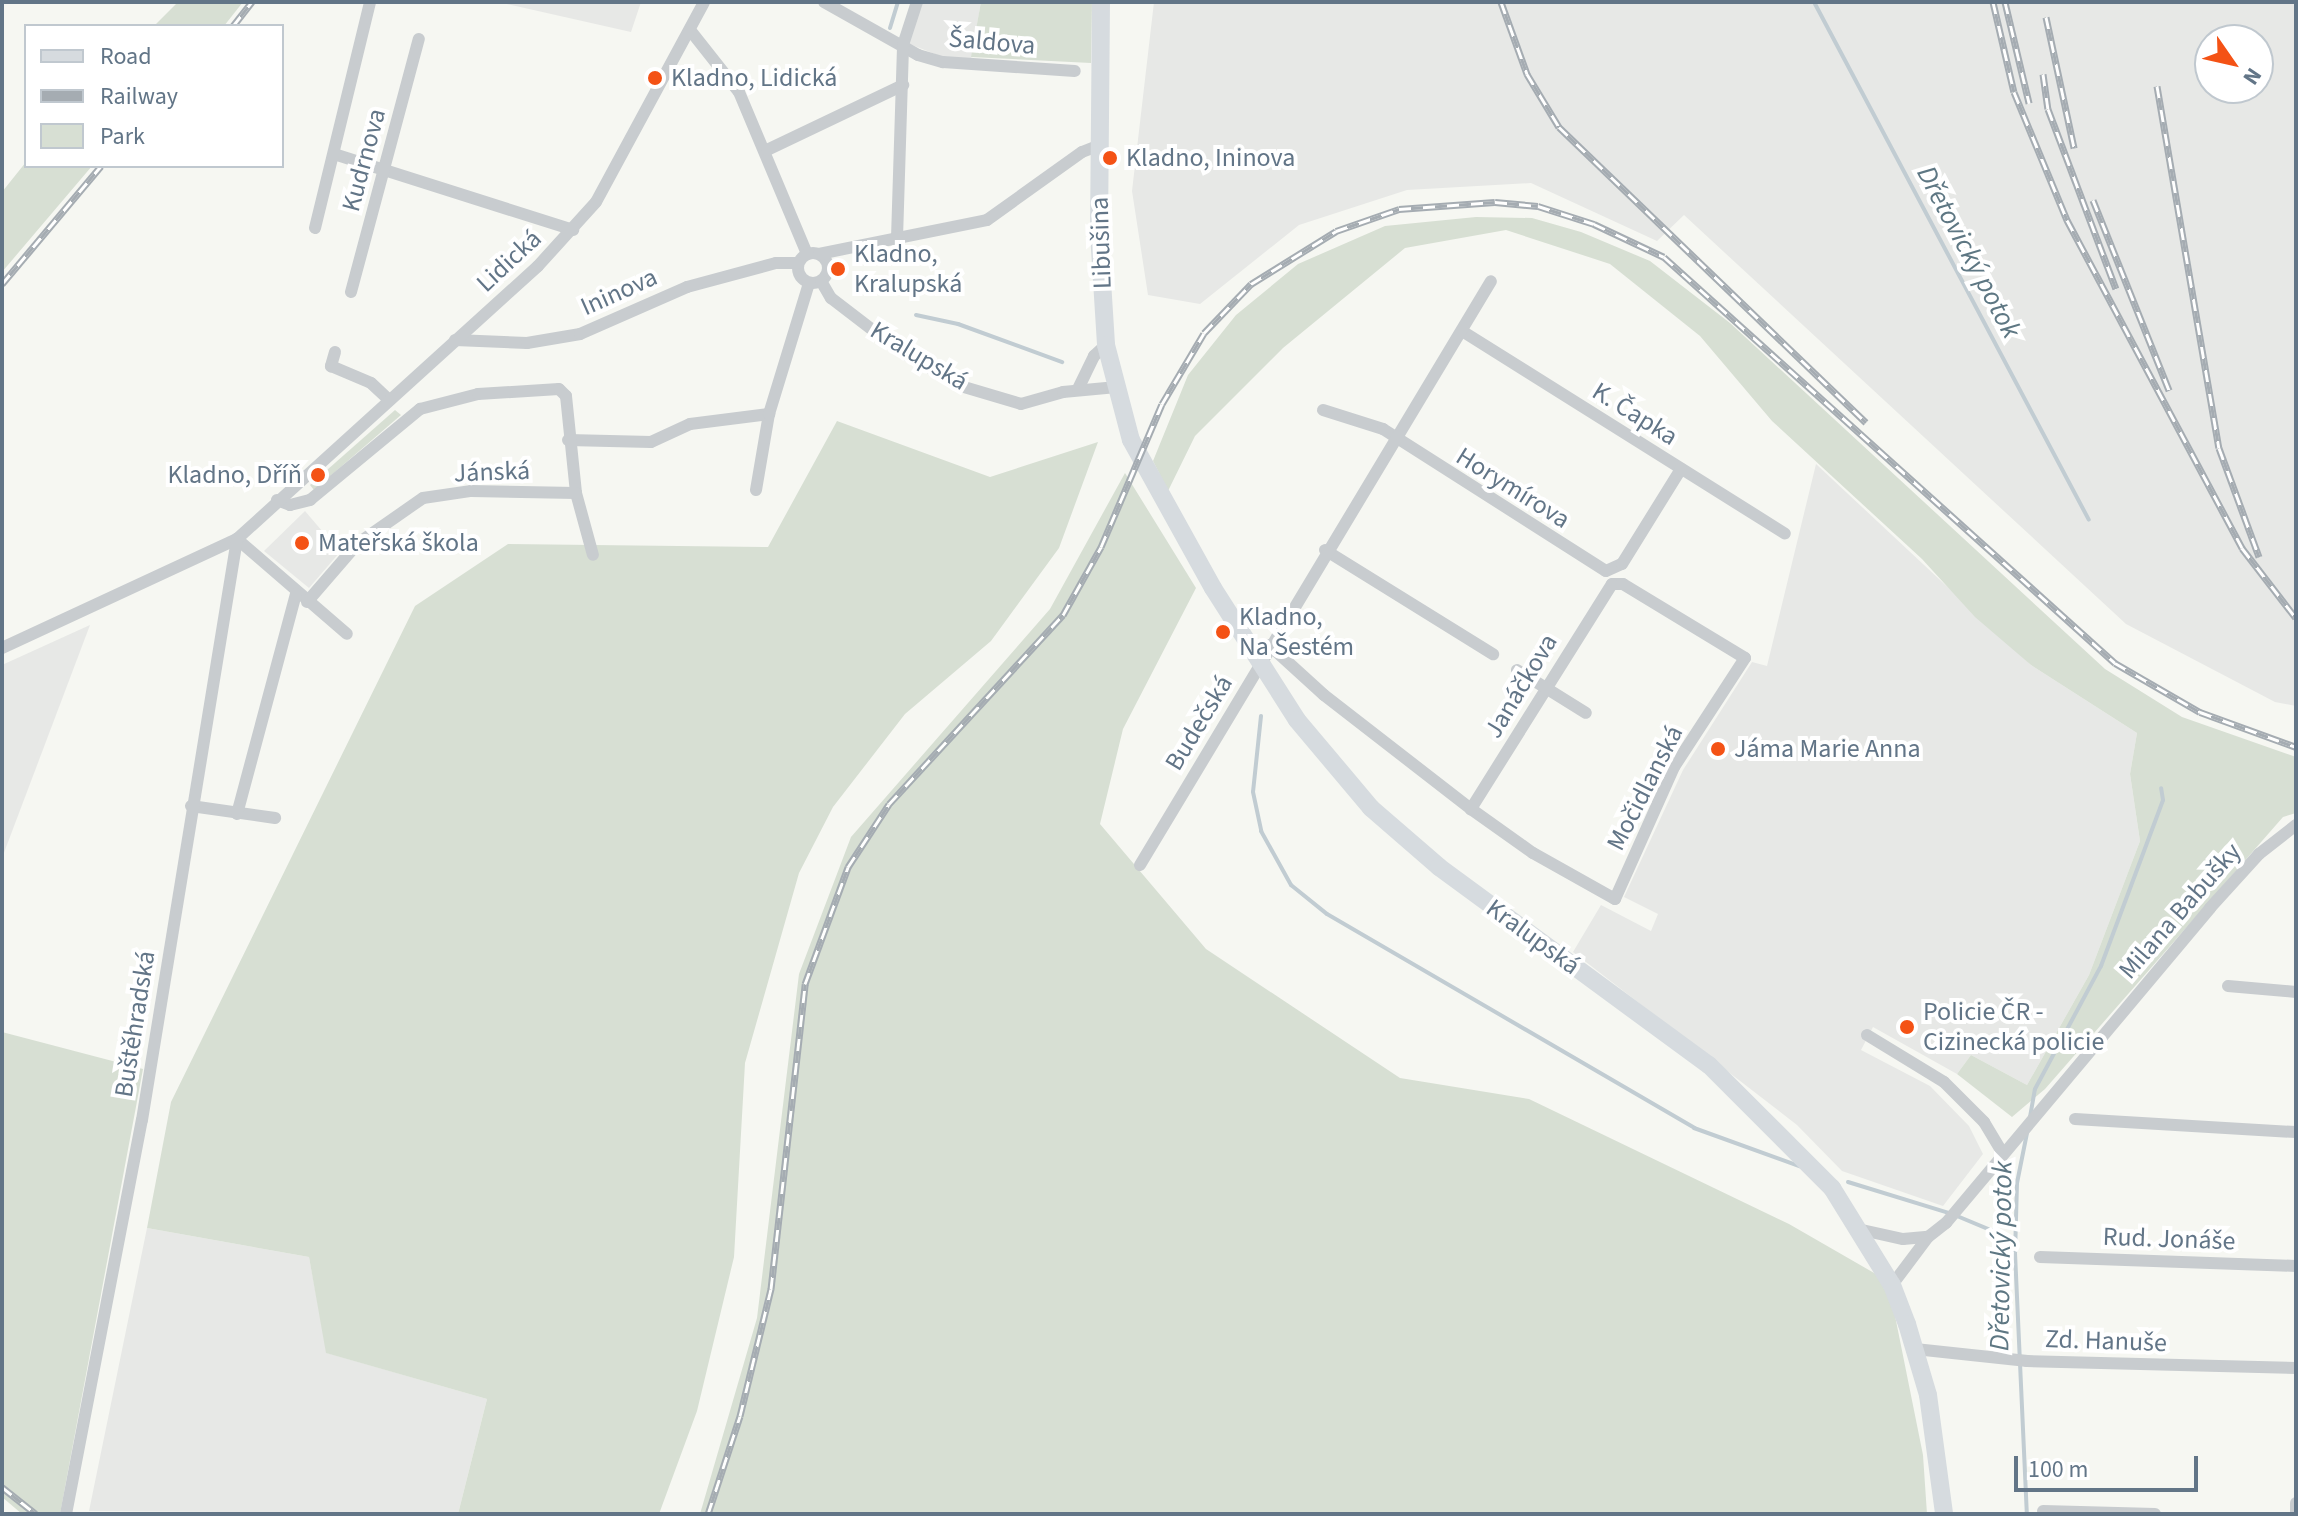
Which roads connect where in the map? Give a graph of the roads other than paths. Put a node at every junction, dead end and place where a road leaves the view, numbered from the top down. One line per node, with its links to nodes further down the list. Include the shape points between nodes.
1 (370, 2): 13 (street)
2 (704, 2): 6 (street, Lidická)
3 (824, 2): 8 (street, Šaldova)
4 (917, 2): 8 (street)
5 (1101, 2): 11 (main road, Libušina)
6 (690, 30): 12 (street, via 739,92); 16 (street, Lidická, via 616,170)
7 (419, 39): 14 (street, Kudrnova)
8 (903, 45): 9 (street, Šaldova, via 943,62); 10 (street)
9 (1075, 71)
10 (903, 85): 12 (street); 17 (street)
11 (1098, 146): 17 (street, Ininova, via 987,220); 24 (main road, Libušina)
12 (767, 150): 18 (street)
13 (334, 154): 14 (street); 15 (street)
14 (385, 168): 16 (street); 21 (street, Kudrnova)
15 (315, 228)
16 (573, 230): 23 (street, Lidická)
17 (897, 238): 18 (street, Ininova)
18 (808, 257): 20 (street, via 799,273); 20 (street, via 828,267); 23 (street, Ininova, via 687,287 580,334 527,343)
19 (1491, 281): 22 (street, Budečská)
20 (815, 282): 27 (street, Kralupská, via 900,351 964,387 1021,404); 30 (street)
21 (351, 292)
22 (1462, 331): 31 (street, Budečská); 33 (street, K. Čapka)
23 (455, 340): 28 (street, Lidická)
24 (1106, 345): 26 (main road, Libušina); 27 (street, via 1094,356)
25 (335, 352): 28 (street, via 331,366 371,383)
26 (1117, 387): 27 (street, Kralupská); 47 (main road, Kralupská, via 1131,440)
27 (1078, 389)
28 (389, 400): 36 (street, Lidická)
29 (1323, 410): 31 (street, via 1383,429)
30 (769, 414): 32 (street, via 690,424 651,442); 34 (street)
31 (1393, 438): 33 (street, Horymírova, via 1610,571 1622,564); 39 (street, Budečská)
32 (568, 440): 35 (street); 36 (street, via 566,396 559,389 455,398 406,418 310,500 290,505)
33 (1681, 469): 37 (street, K. Čapka)
34 (756, 490)
35 (576, 493): 40 (street); 42 (street, Jánská, via 471,491 423,498 357,544)
36 (277, 500): 38 (street, Lidická)
37 (1785, 534)
38 (237, 539): 42 (street); 45 (street, Lidická); 51 (street, Buštěhradská)
39 (1325, 550): 44 (street, Budečská); 46 (street)
40 (593, 555)
41 (1607, 587): 49 (street, Janáčkova); 52 (street, Močidlanská, via 1623,584 1745,658 1674,767 1615,899 1533,853)
42 (302, 598): 43 (street); 53 (street, Jánská)
43 (347, 634)
44 (1269, 645): 47 (street, Budečská); 52 (street, via 1324,695)
45 (2, 648)
46 (1493, 654)
47 (1260, 662): 56 (street, Budečská); 63 (main road, Kralupská, via 1297,720 1371,808 1439,867 1709,1065 1813,1163)
48 (1517, 670): 49 (street)
49 (1546, 688): 50 (street); 52 (street, Janáčkova)
50 (1586, 713)
51 (191, 806): 53 (street); 72 (street, Buštěhradská, via 142,1120)
52 (1471, 809)
53 (237, 814): 54 (street)
54 (275, 818)
55 (2296, 825): 62 (street, Milana Babušky, via 2229,886)
56 (1140, 865)
57 (2228, 986): 58 (street)
58 (2296, 992)
59 (1867, 1035): 62 (street, via 1944,1082 1984,1122)
60 (2075, 1119): 61 (street)
61 (2296, 1132)
62 (2002, 1152): 64 (street, Milana Babušky, via 1946,1223)
63 (1862, 1230): 64 (street, via 1903,1239); 67 (main road, Kralupská)
64 (1928, 1237): 67 (street, Milana Babušky)
65 (2040, 1257): 66 (street, Rud. Jonáše)
66 (2296, 1266)
67 (1892, 1285): 68 (main road, Kralupská)
68 (1915, 1349): 69 (street, Zd. Hanuše, via 2027,1361); 73 (main road, Kralupská, via 1928,1395)
69 (2296, 1368)
70 (2296, 1503): 75 (street)
71 (2043, 1511): 74 (street)
72 (67, 1512)
73 (1944, 1514)
74 (2155, 1514)
75 (2296, 1514)

